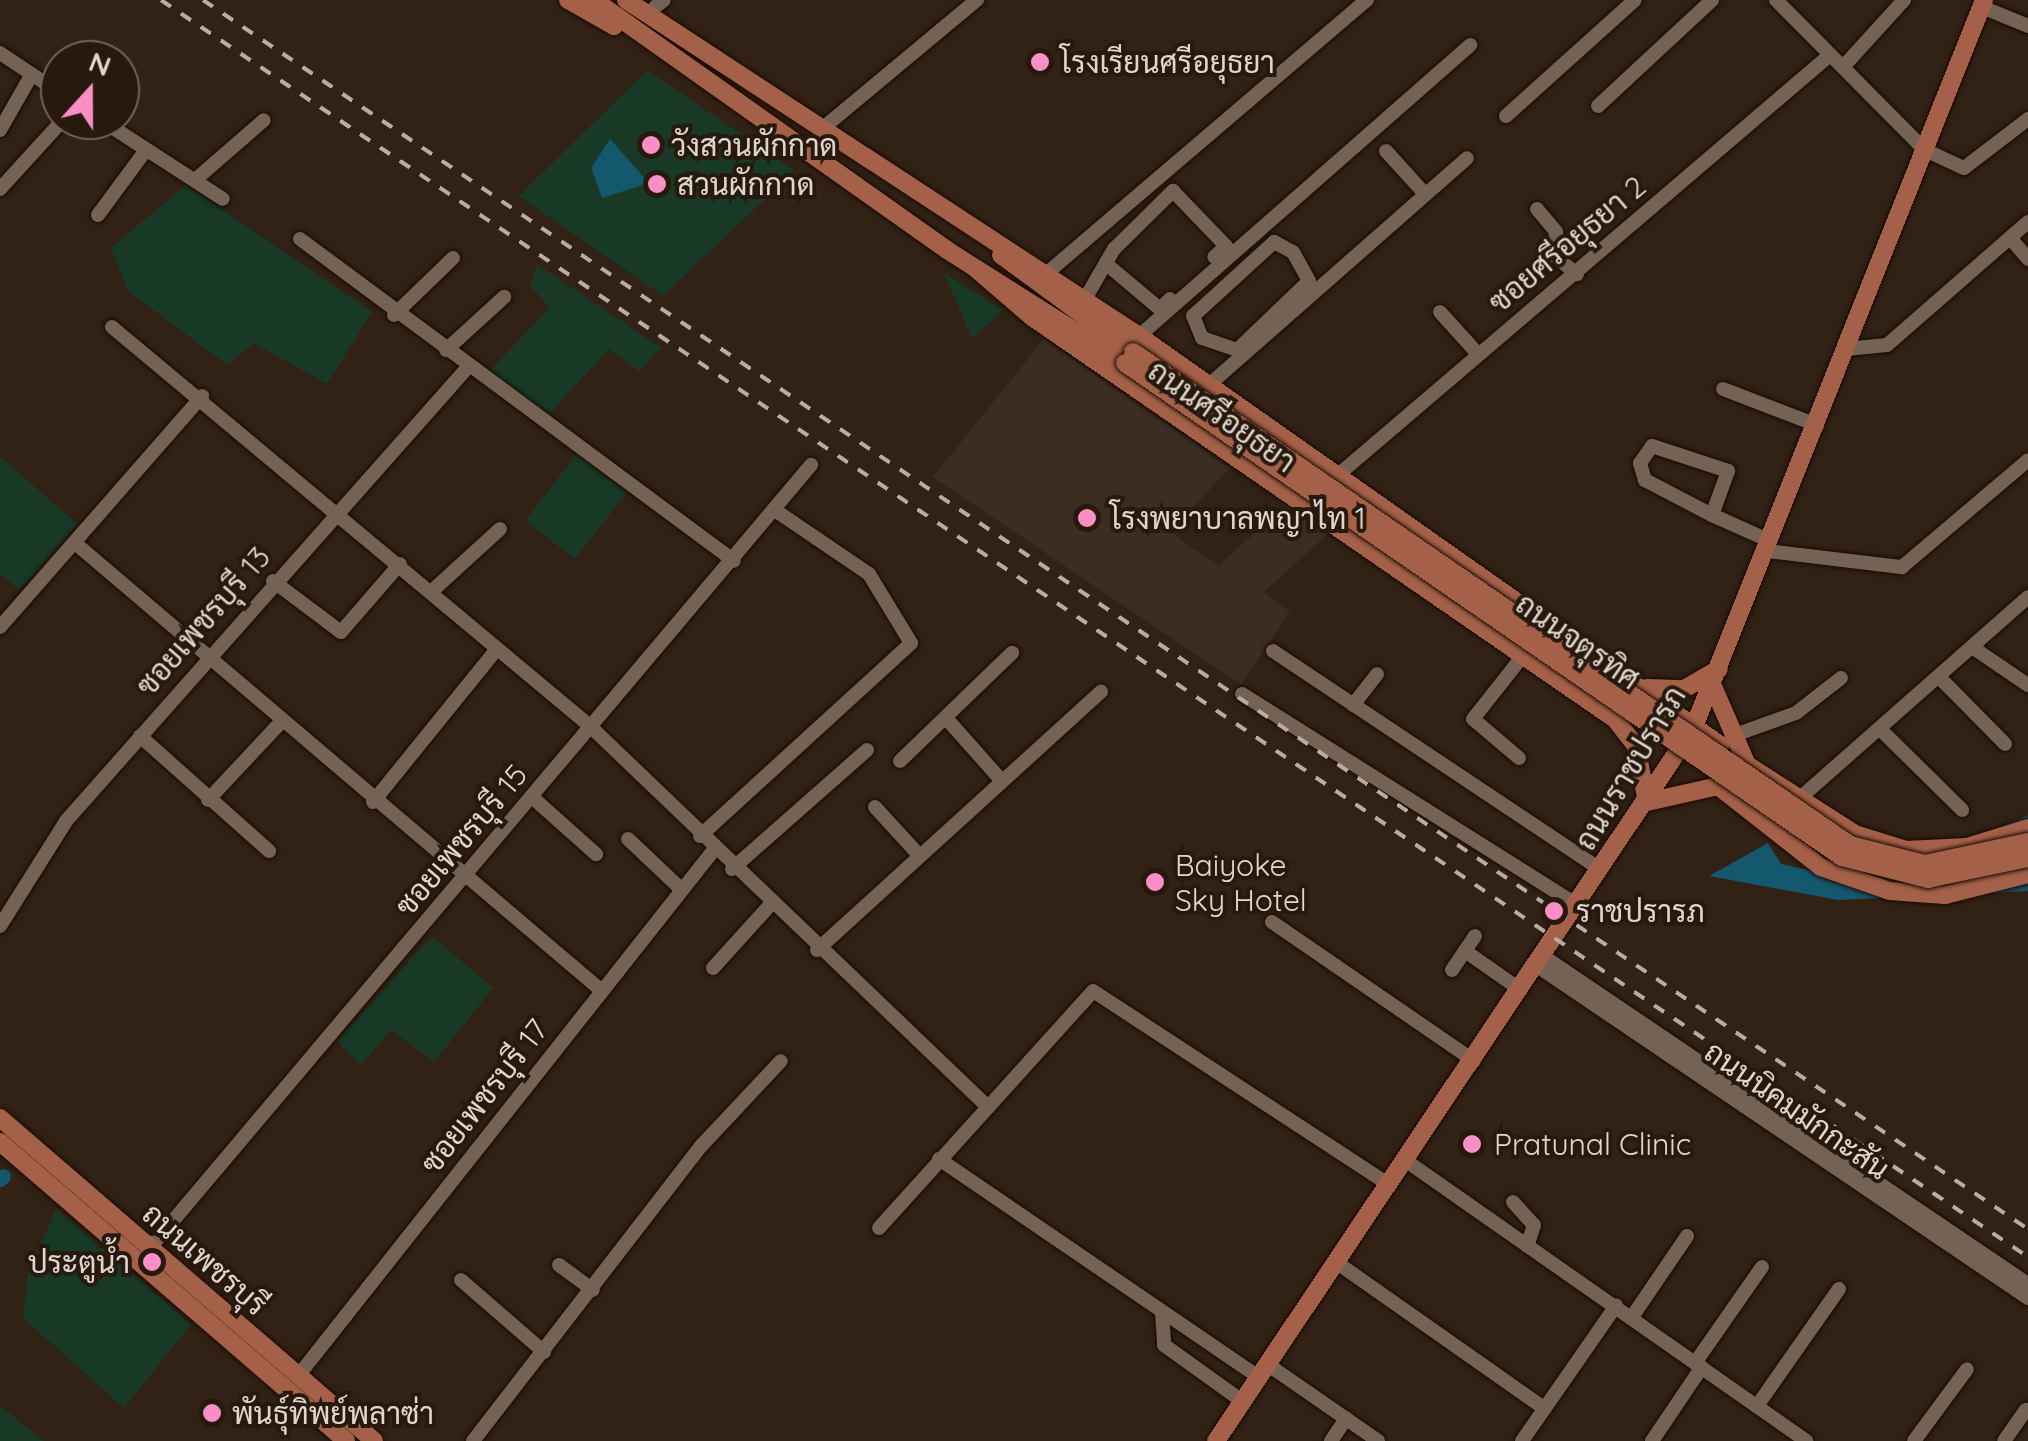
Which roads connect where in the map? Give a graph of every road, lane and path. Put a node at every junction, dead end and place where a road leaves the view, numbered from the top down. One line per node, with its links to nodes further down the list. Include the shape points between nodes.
1 (568, 0): 15 (main road, ถนนศรีอยุธยา)
2 (594, 0): 15 (main road, ถนนศรีอยุธยา)
3 (626, 0): 12 (main road, ถนนศรีอยุธยา)
4 (977, 0): 25 (street)
5 (1367, 0): 49 (street)
6 (1635, 0): 22 (street)
7 (1712, 0): 21 (street)
8 (1776, 0): 17 (street)
9 (1904, 0): 18 (street)
10 (656, 2): 12 (main road, ถนนศรีอยุธยา)
11 (1983, 4): 13 (street); 30 (main road, ถนนราชปรารภ)
12 (671, 25): 25 (main road, ถนนศรีอยุธยา)
13 (2028, 26)
14 (1470, 45): 48 (street)
15 (654, 48): 46 (main road, ถนนศรีอยุธยา)
16 (0, 53): 19 (street)
17 (1830, 54): 18 (street); 50 (street, ซอยศรีอยุธยา 2)
18 (1843, 67): 30 (street)
19 (32, 74): 20 (street); 26 (street)
20 (40, 79)
21 (1598, 106)
22 (1506, 116)
23 (2028, 119): 30 (street, via 1969,168)
24 (264, 120): 33 (street)
25 (822, 129): 42 (main road, ถนนศรีอยุธยา)
26 (0, 130)
27 (45, 140): 34 (street)
28 (131, 140): 29 (street)
29 (146, 150): 33 (street); 38 (street)
30 (1925, 150): 58 (main road, ถนนราชปรารภ)
31 (1386, 151): 35 (street)
32 (1468, 158): 35 (street)
33 (194, 180): 36 (street)
34 (0, 189)
35 (1425, 194): 63 (street)
36 (224, 199)
37 (1537, 210): 43 (street, via 1556,232)
38 (98, 216)
39 (2028, 222): 40 (street)
40 (2010, 238): 45 (street); 58 (street, via 1887,345)
41 (300, 239): 56 (street)
42 (987, 240): 49 (main road, ถนนศรีอยุธยา); 60 (main road, ถนนศรีอยุธยา)
43 (1554, 255): 50 (street); 54 (street)
44 (453, 258): 56 (street)
45 (2028, 259)
46 (975, 268): 60 (main road, ถนนศรีอยุธยา); 88 (main road, ถนนศรีอยุธยา, via 1032,317)
47 (1110, 268): 47 (street, via 1114,249 1173,192 1226,246 1160,309); 53 (street)
48 (1211, 271): 51 (street); 60 (street)
49 (1047, 273): 53 (main road, ถนนศรีอยุธยา)
50 (1577, 274): 61 (street, ซอยศรีอยุธยา 2)
51 (1227, 282): 51 (street, via 1279,241 1310,273 1236,350 1217,347 1192,323)
52 (504, 296): 59 (street)
53 (1086, 299): 60 (main road, ถนนศรีอยุธยา)
54 (1502, 302)
55 (1440, 312): 61 (street)
56 (394, 315): 59 (street)
57 (112, 327): 65 (street)
58 (1846, 349): 66 (main road, ถนนราชปรารภ)
59 (446, 350): 62 (street)
60 (1132, 350): 63 (main road, ถนนศรีอยุธยา); 122 (main road, ถนนจตุรทิศ, bridge, via 1850,845 1926,864); 127 (main road, ถนนจตุรทิศ, bridge, via 1842,857 1928,879)
61 (1476, 354): 69 (street, ซอยศรีอยุธยา 2)
62 (468, 367): 70 (street, ซอยเพชรบุรี 13); 76 (street)
63 (1210, 384): 69 (main road, ถนนศรีอยุธยา)
64 (1723, 389): 66 (street)
65 (202, 396): 70 (street); 74 (street)
66 (1817, 425): 75 (main road, ถนนราชปรารภ)
67 (2028, 460): 75 (street, via 1902,567)
68 (811, 465): 71 (street, ซอยเพชรบุรี 15)
69 (1338, 475): 82 (main road, ถนนศรีอยุธยา)
70 (338, 508): 77 (street); 78 (street, ซอยเพชรบุรี 13)
71 (776, 510): 76 (street, ซอยเพชรบุรี 15); 120 (street, via 869,574 910,643)
72 (1712, 515): 72 (street, via 1645,480 1640,462 1652,446 1728,471); 75 (street)
73 (500, 529): 79 (street)
74 (76, 544): 81 (street); 87 (street)
75 (1769, 546): 90 (main road, ถนนราชปรารภ)
76 (734, 561): 100 (street, ซอยเพชรบุรี 15)
77 (400, 564): 78 (street, via 341,632); 79 (street)
78 (274, 581): 87 (street, ซอยเพชรบุรี 13)
79 (432, 591): 84 (street)
80 (2028, 598): 83 (street)
81 (0, 626)
82 (1561, 633): 88 (main road, via 1561,661); 93 (main road, ถนนศรีอยุธยา)
83 (1972, 647): 92 (street); 94 (street)
84 (497, 649): 100 (street); 114 (street)
85 (1273, 651): 97 (street)
86 (1012, 653): 98 (street)
87 (209, 656): 99 (street); 103 (street, ซอยเพชรบุรี 13)
88 (1527, 660): 107 (street, via 1472,719); 115 (main road, ถนนศรีอยุธยา, via 1628,733)
89 (1376, 674): 97 (street)
90 (1716, 677): 93 (main road, via 1676,691); 101 (main road, ถนนราชปรารภ); 104 (main road)
91 (1841, 678): 104 (street, via 1796,713)
92 (1939, 678): 102 (street); 105 (street)
93 (1632, 683): 101 (main road, ถนนศรีอยุธยา)
94 (2028, 685)
95 (1101, 692): 110 (street)
96 (1242, 694): 135 (street)
97 (1353, 705): 130 (street)
98 (946, 718): 108 (street); 110 (street)
99 (282, 721): 113 (street); 114 (street)
100 (590, 727): 111 (street, ซอยเพชรบุรี 15); 120 (street)
101 (1694, 727): 109 (main road); 115 (main road, ถนนราชปรารภ)
102 (1881, 730): 112 (street); 117 (street)
103 (140, 736): 113 (street); 137 (street, ซอยเพชรบุรี 13, via 66,821)
104 (1732, 736): 109 (main road)
105 (2005, 744)
106 (866, 750): 129 (street)
107 (1519, 758)
108 (900, 761)
109 (1747, 764): 112 (main road)
110 (1001, 780): 126 (street)
111 (532, 798): 125 (street); 132 (street, ซอยเพชรบุรี 15)
112 (1800, 798): 118 (main road)
113 (208, 800): 123 (street)
114 (373, 802): 132 (street)
115 (1647, 802): 128 (main road, via 1718,786); 130 (main road, ถนนราชปรารภ)
116 (875, 806): 126 (street)
117 (1962, 810)
118 (1828, 816): 119 (main road, via 1855,834 1940,851); 128 (main road, via 1804,826)
119 (2028, 828)
120 (700, 836): 124 (street)
121 (628, 839): 133 (street)
122 (2028, 842)
123 (270, 851)
124 (713, 851): 129 (street); 133 (street, ซอยเพชรบุรี 17)
125 (596, 854)
126 (918, 855): 139 (street)
127 (2028, 858)
128 (1815, 862): 131 (main road, via 1915,895)
129 (732, 869): 134 (street)
130 (1601, 870): 135 (main road, ถนนราชปรารภ)
131 (2028, 874)
132 (466, 879): 145 (street); 158 (street, ซอยเพชรบุรี 15)
133 (682, 890): 145 (street, ซอยเพชรบุรี 17)
134 (771, 904): 139 (street); 142 (street)
135 (1577, 905): 141 (main road, ถนนราชปรารภ)
136 (1272, 922): 147 (street)
137 (0, 926)
138 (1475, 936): 140 (street)
139 (817, 950): 148 (street)
140 (1465, 951): 143 (street); 144 (street)
141 (1540, 961): 144 (main road, ถนนราชปรารภ); 163 (street, ถนนนิคมมักกะสัน); 166 (street, ถนนนิคมมักกะสัน)
142 (714, 968)
143 (1452, 970)
144 (1521, 990): 147 (main road, ถนนราชปรารภ)
145 (602, 991): 174 (street, ซอยเพชรบุรี 17)
146 (781, 1061): 165 (street, via 719,1124)
147 (1474, 1061): 152 (main road, ถนนราชปรารภ)
148 (988, 1107): 151 (street); 153 (street, via 1093,991)
149 (0, 1118): 158 (main road, ถนนเพชรบุรี)
150 (0, 1142): 180 (main road, ถนนเพชรบุรี)
151 (938, 1159): 155 (street); 168 (street)
152 (1406, 1160): 153 (main road, ถนนราชปรารภ); 157 (street)
153 (1388, 1185): 159 (main road, ถนนราชปรารภ)
154 (1513, 1202): 157 (street, via 1534,1225)
155 (879, 1228)
156 (1687, 1236): 169 (street)
157 (1527, 1246): 167 (street)
158 (150, 1248): 174 (main road, ถนนเพชรบุรี)
159 (1336, 1262): 173 (main road, ถนนราชปรารภ); 177 (street)
160 (560, 1265): 165 (street)
161 (1762, 1267): 171 (street)
162 (461, 1280): 170 (street)
163 (2028, 1284)
164 (1839, 1289): 176 (street)
165 (592, 1290): 170 (street)
166 (2028, 1298)
167 (1616, 1306): 169 (street); 177 (street)
168 (1162, 1312): 173 (street); 175 (street, via 1164,1345)
169 (1632, 1317): 171 (street)
170 (544, 1352): 182 (street)
171 (1698, 1365): 176 (street); 187 (street)
172 (1966, 1369): 189 (street)
173 (1262, 1370): 175 (main road, ถนนราชปรารภ); 179 (street)
174 (298, 1376): 181 (main road, ถนนเพชรบุรี)
175 (1242, 1401): 183 (main road, ถนนราชปรารภ)
176 (1757, 1406): 188 (street)
177 (1544, 1408): 186 (street)
178 (2026, 1410): 190 (street)
179 (1346, 1419): 184 (street); 185 (street)
180 (346, 1441)
181 (374, 1441)
182 (473, 1441)
183 (1216, 1441)
184 (1331, 1441)
185 (1378, 1441)
186 (1522, 1441)
187 (1652, 1441)
188 (1806, 1441)
189 (1914, 1441)
190 (2004, 1441)

